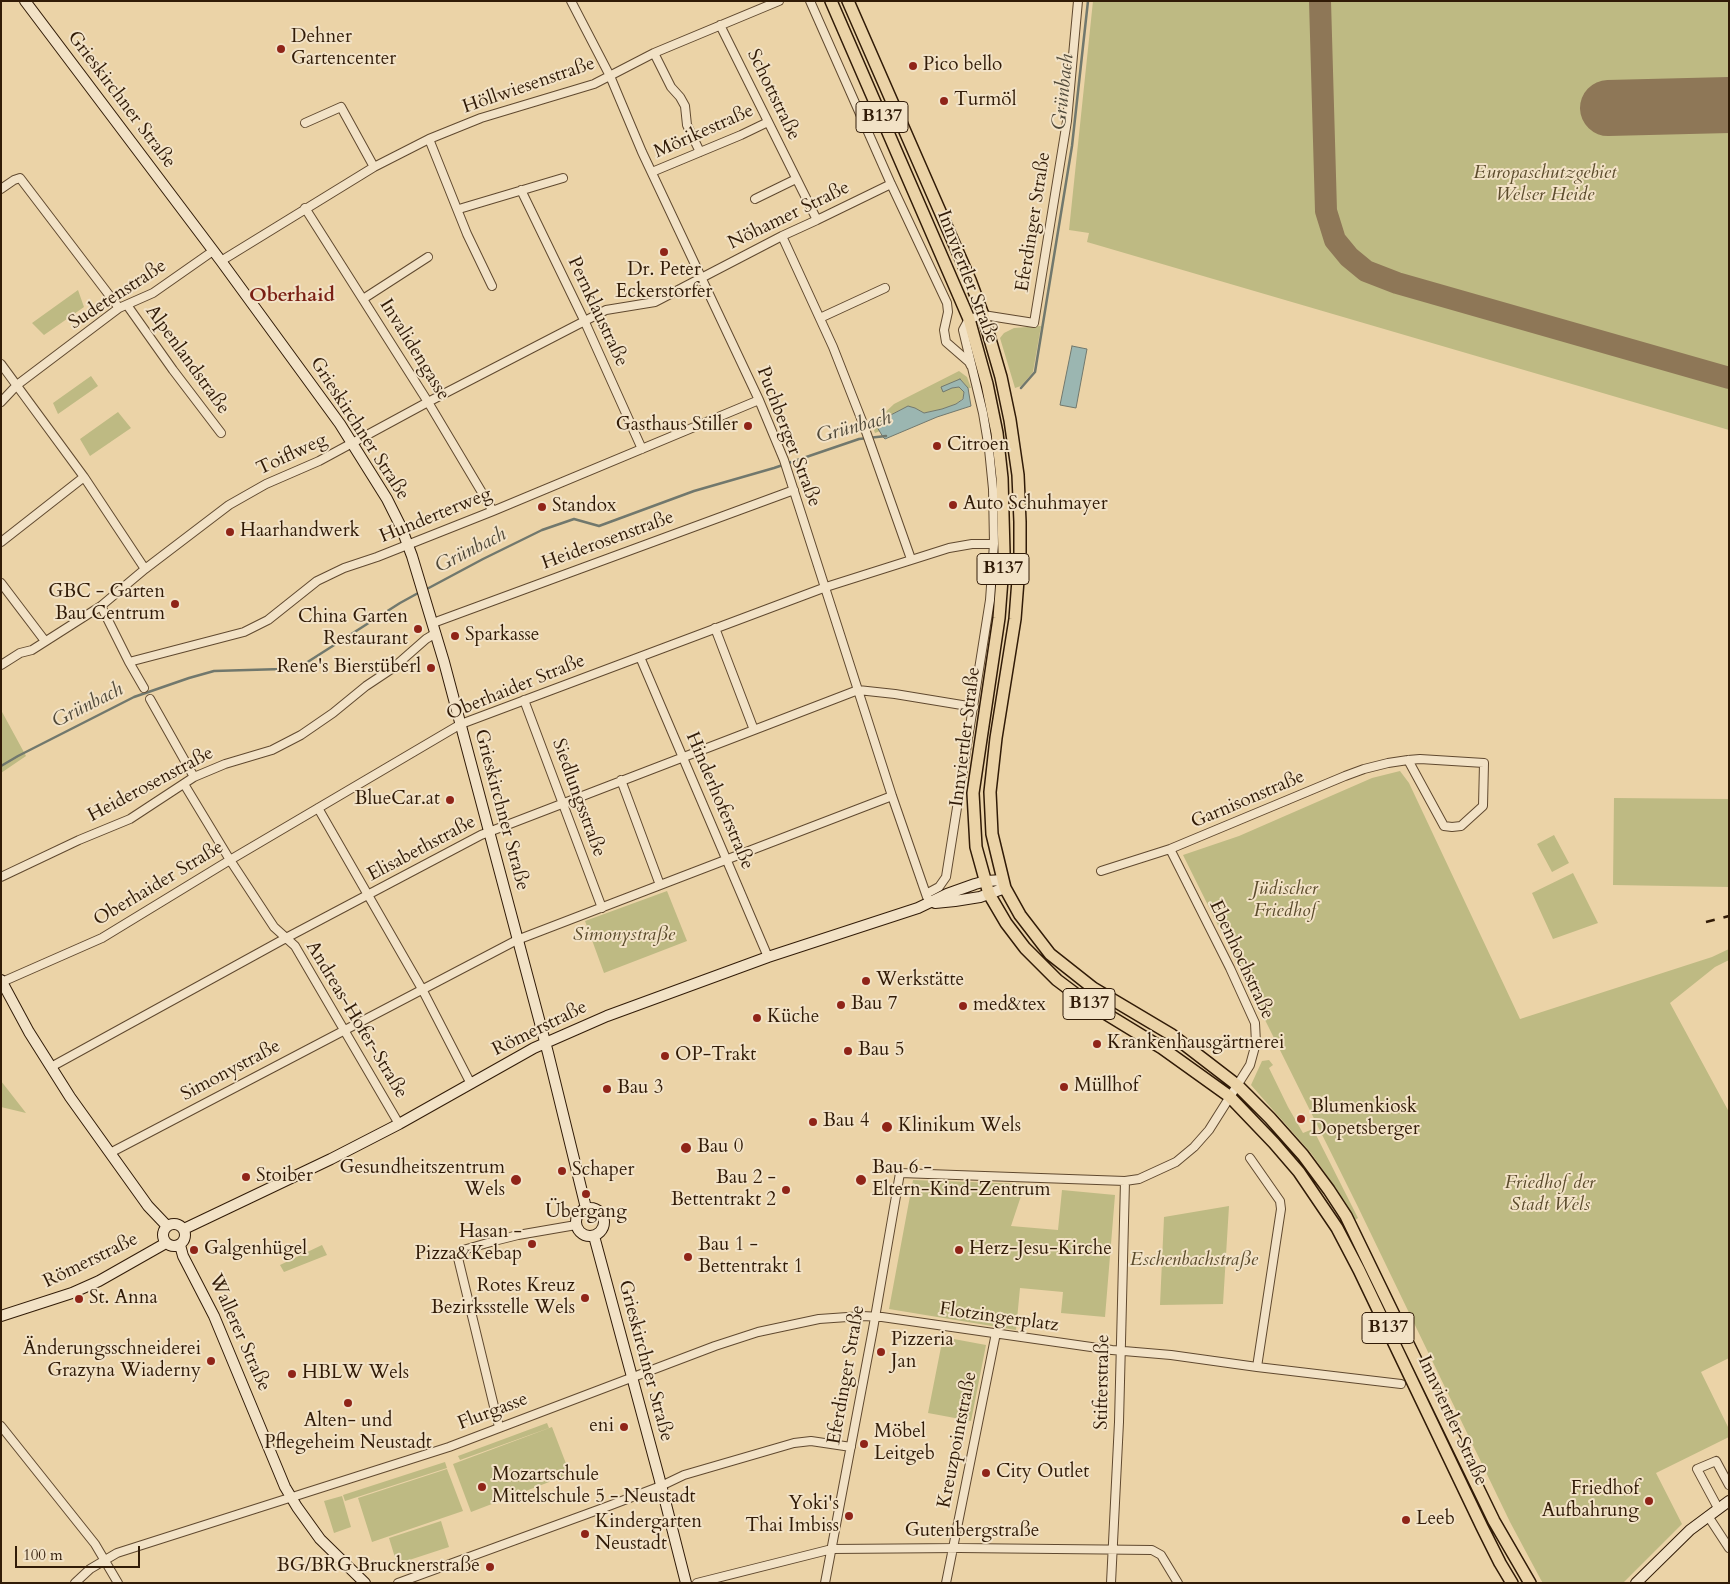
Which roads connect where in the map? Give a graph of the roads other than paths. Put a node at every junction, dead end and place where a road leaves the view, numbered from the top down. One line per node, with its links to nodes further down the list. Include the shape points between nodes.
1 (25, 1): 27 (main road, Grieskirchner Straße)
2 (571, 1): 10 (street, Puchberger Straße)
3 (779, 1): 8 (street, Höllwiesenstraße)
4 (810, 1): 19 (street)
5 (831, 1): 37 (main road, Innviertler Straße / B137)
6 (848, 1): 35 (main road, Innviertler Straße / B137)
7 (1078, 1): 35 (street, Eferdinger Straße, via 1067,120 1034,323)
8 (720, 25): 9 (street, Höllwiesenstraße); 11 (street, Schottstraße)
9 (654, 53): 10 (street, Höllwiesenstraße); 14 (street, via 671,87 680,97 687,125)
10 (610, 76): 13 (street, Höllwiesenstraße, via 594,84 481,118); 16 (street, Puchberger Straße)
11 (768, 122): 14 (street, Mörikestraße); 18 (street, Schottstraße)
12 (305, 123): 15 (street, via 341,107)
13 (429, 139): 15 (street, Höllwiesenstraße); 24 (street)
14 (700, 152): 16 (street, Mörikestraße)
15 (374, 167): 23 (street, Höllwiesenstraße)
16 (652, 172): 30 (street, Puchberger Straße)
17 (563, 178): 21 (street)
18 (796, 179): 22 (street); 25 (street, Schottstraße)
19 (891, 184): 25 (street, Nöhamer Straße); 40 (street, via 947,303 946,342 969,362)
20 (1, 189): 34 (street, Alpenlandstraße, via 20,178)
21 (520, 190): 24 (street); 38 (street, Pernklaustraße)
22 (755, 200)
23 (305, 208): 29 (street, Höllwiesenstraße); 33 (street, Invalidengasse)
24 (459, 209): 31 (street)
25 (817, 220): 26 (street, Nöhamer Straße)
26 (782, 236): 30 (street, Nöhamer Straße); 36 (street)
27 (213, 251): 29 (main road, Grieskirchner Straße); 34 (street, Sudetenstraße, via 153,293)
28 (428, 257): 33 (street)
29 (221, 261): 46 (main road, Grieskirchner Straße)
30 (701, 278): 38 (street, Toiflweg, via 655,302 606,310); 42 (street, Puchberger Straße)
31 (492, 286)
32 (885, 288): 36 (street)
33 (363, 299): 44 (street, Invalidengasse)
34 (123, 307): 41 (street, Sudetenstraße); 45 (street, Alpenlandstraße)
35 (983, 315): 37 (street, Eferdinger Straße); 87 (main road, Innviertler Straße / B137, via 1010,420 1020,522 1015,619 990,792 992,834)
36 (820, 318): 54 (street)
37 (969, 319): 40 (street, via 962,330); 86 (main road, Innviertler Straße / B137, via 997,433 1005,522 999,618 973,793 976,847)
38 (584, 320): 44 (street, Toiflweg); 47 (street, Pernklaustraße)
39 (1, 364): 41 (street)
40 (973, 371): 53 (street, via 989,449)
41 (17, 385): 43 (street, Sudetenstraße); 48 (street)
42 (759, 400): 47 (street, Hunderterweg); 49 (street, Puchberger Straße)
43 (1, 402)
44 (428, 402): 46 (street, Toiflweg); 50 (street, Invalidengasse)
45 (221, 434)
46 (352, 443): 52 (main road, Grieskirchner Straße, via 387,499); 55 (street, Toiflweg, via 230,505)
47 (642, 449): 50 (street, Hunderterweg)
48 (84, 477): 51 (street); 55 (street)
49 (794, 490): 57 (street, Puchberger Straße); 59 (street, Heiderosenstraße)
50 (492, 511): 52 (street, Hunderterweg)
51 (1, 542)
52 (408, 544): 59 (main road, Grieskirchner Straße); 63 (street, Hunderterweg, via 317,581 268,620 244,632)
53 (994, 544): 54 (street, Oberhaider Straße, via 949,548); 69 (street, via 990,600)
54 (911, 559): 57 (street, Oberhaider Straße)
55 (145, 569): 58 (street, Toiflweg)
56 (1, 583): 61 (street)
57 (826, 587): 60 (street, Oberhaider Straße); 66 (street, Puchberger Straße)
58 (101, 606): 61 (street, Toiflweg); 63 (street)
59 (434, 628): 70 (main road, Grieskirchner Straße); 74 (street, Heiderosenstraße, via 393,668 301,735 272,750)
60 (715, 628): 62 (street, Oberhaider Straße); 71 (street)
61 (45, 641): 64 (street, Toiflweg)
62 (640, 657): 68 (street, Oberhaider Straße); 72 (street, Hinderhoferstraße)
63 (129, 662): 65 (street)
64 (1, 665)
65 (144, 688)
66 (858, 690): 69 (street, Elisabethstraße); 71 (street, Elisabethstraße); 77 (street, Puchberger Straße)
67 (150, 699): 74 (street)
68 (524, 700): 70 (street, Oberhaider Straße); 78 (street, Siedlungsstraße)
69 (974, 707): 91 (street, via 946,877)
70 (460, 724): 79 (street, Oberhaider Straße); 80 (main road, Grieskirchner Straße)
71 (754, 730): 72 (street, Elisabethstraße)
72 (684, 757): 75 (street, Elisabethstraße); 83 (street, Hinderhoferstraße)
73 (1408, 760): 73 (street, Garnisonstraße, via 1444,826 1461,826 1483,806 1484,764); 81 (street, Garnisonstraße, via 1358,771)
74 (194, 777): 76 (street, Heiderosenstraße)
75 (621, 780): 78 (street, Elisabethstraße); 88 (street)
76 (184, 784): 82 (street, Andreas-Hofer-Straße); 85 (street, Heiderosenstraße, via 130,819)
77 (892, 796): 83 (street, Simonystraße); 91 (street, Puchberger Straße)
78 (562, 804): 80 (street, Elisabethstraße); 92 (street, Siedlungsstraße)
79 (318, 808): 82 (street, Oberhaider Straße); 90 (street)
80 (489, 832): 90 (street, Elisabethstraße); 94 (main road, Grieskirchner Straße)
81 (1170, 849): 84 (street, Garnisonstraße); 102 (street, Ebenhochstraße, via 1255,1023 1254,1053)
82 (230, 860): 93 (street, Andreas-Hofer-Straße, via 274,927); 96 (street, Oberhaider Straße, via 102,938)
83 (726, 860): 88 (street, Simonystraße); 95 (street, Hinderhoferstraße)
84 (1101, 872)
85 (1, 877)
86 (986, 881): 87 (main road, Römerstraße); 89 (main road, Innviertler Straße / B137); 91 (main road, Römerstraße)
87 (1004, 884): 89 (main road, Römerstraße); 102 (main road, Innviertler Straße / B137, via 1020,915 1050,954 1094,988 1172,1035)
88 (660, 885): 92 (street, Simonystraße)
89 (989, 894): 91 (main road, Römerstraße, via 955,902); 103 (main road, Innviertler Straße / B137, via 1025,948 1057,980)
90 (368, 896): 93 (street, Elisabethstraße); 97 (street)
91 (928, 899): 95 (main road, Römerstraße, via 876,923)
92 (602, 908): 94 (street, Simonystraße)
93 (286, 938): 98 (street, Andreas-Hofer-Straße, via 295,946); 100 (street, Elisabethstraße)
94 (517, 940): 97 (street, Simonystraße); 99 (main road, Grieskirchner Straße)
95 (768, 957): 99 (main road, Römerstraße)
96 (2, 981): 100 (main road)
97 (422, 989): 98 (street, Simonystraße); 101 (street)
98 (344, 1030): 104 (street, Andreas-Hofer-Straße); 105 (street, Simonystraße)
99 (545, 1042): 101 (main road, Römerstraße); 108 (main road, Grieskirchner Straße)
100 (51, 1067): 105 (main road)
101 (471, 1084): 104 (main road, Römerstraße)
102 (1237, 1085): 103 (street, Ebenhochstraße); 147 (main road, Innviertler Straße / B137, via 1303,1155 1346,1216 1494,1520)
103 (1229, 1096): 107 (street, Ebenhochstraße, via 1194,1148 1176,1162 1139,1179); 146 (main road, Innviertler Straße / B137, via 1299,1172 1337,1228)
104 (399, 1124): 111 (main road, Römerstraße, via 331,1160)
105 (110, 1153): 110 (main road, via 148,1206)
106 (1250, 1158): 119 (street, via 1280,1201 1281,1209)
107 (1125, 1181): 116 (street, Eferdinger Straße, via 900,1173); 118 (street, Stifterstraße)
108 (586, 1208): 109 (main road, via 577,1217); 112 (main road, via 595,1208 604,1219 605,1224)
109 (576, 1225): 112 (main road, via 586,1236); 123 (street, via 498,1240 464,1250 458,1258)
110 (167, 1226): 111 (main road, via 177,1224); 113 (main road, via 163,1233)
111 (184, 1229): 114 (main road, via 185,1239)
112 (594, 1236): 120 (main road, Grieskirchner Straße)
113 (166, 1243): 114 (main road); 115 (main road, Römerstraße, via 72,1293)
114 (180, 1245): 127 (main road, Wallerer Straße, via 214,1316)
115 (1, 1316)
116 (875, 1316): 117 (street, Flotzingerplatz); 120 (street, Flurgasse, via 789,1324 715,1346); 124 (street, Eferdinger Straße)
117 (996, 1333): 118 (street, Flotzingerplatz); 131 (street, Kreuzpointstraße)
118 (1120, 1351): 119 (street); 134 (street, Stifterstraße)
119 (1257, 1368): 121 (street)
120 (632, 1377): 123 (street, Flurgasse); 126 (main road, Grieskirchner Straße)
121 (1401, 1384)
122 (1, 1426): 135 (street, via 95,1544)
123 (499, 1427): 127 (street, Flurgasse)
124 (851, 1447): 126 (street, via 794,1443 684,1474); 133 (street, Eferdinger Straße)
125 (1729, 1484): 129 (street, via 1716,1460 1696,1469)
126 (662, 1486): 139 (street); 140 (main road, Grieskirchner Straße)
127 (291, 1498): 135 (street, Flurgasse, via 117,1553); 138 (main road, Wallerer Straße, via 311,1528)
128 (1729, 1501): 129 (main road)
129 (1718, 1508): 130 (main road)
130 (1708, 1516): 132 (street); 148 (main road)
131 (953, 1548): 133 (street, Gutenbergstraße); 134 (street, Gutenbergstraße); 143 (street, Kreuzpointstraße)
132 (1729, 1548)
133 (832, 1549): 141 (street, Gutenbergstraße); 142 (street, Eferdinger Straße)
134 (1113, 1549): 144 (street, Stifterstraße); 145 (street, Gutenbergstraße, via 1152,1550 1161,1555)
135 (104, 1560): 136 (street, Flurgasse); 137 (street)
136 (75, 1583)
137 (118, 1583)
138 (365, 1583)
139 (398, 1583)
140 (686, 1583)
141 (697, 1583)
142 (825, 1583)
143 (946, 1583)
144 (1111, 1583)
145 (1178, 1583)
146 (1512, 1583)
147 (1530, 1583)
148 (1636, 1583)

